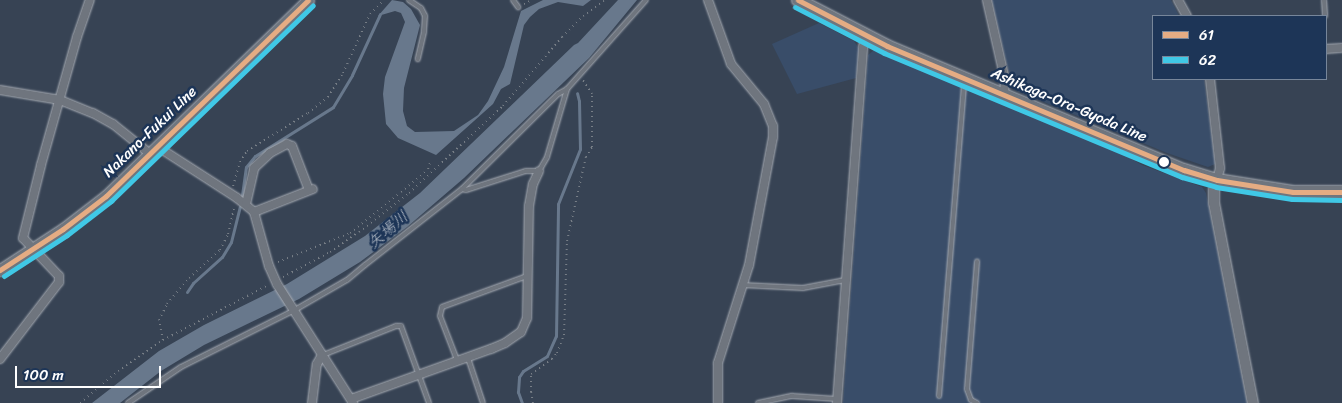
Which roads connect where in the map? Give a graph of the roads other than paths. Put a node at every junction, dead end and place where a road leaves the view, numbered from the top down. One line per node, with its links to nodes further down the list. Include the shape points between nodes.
1 (90, 0): 23 (street, via 76,37)
2 (308, 0): 24 (main road, Nakano-Fukui Line)
3 (409, 0): 17 (lane, via 422,8 425,16)
4 (513, 0): 11 (lane)
5 (646, 0): 20 (lane)
6 (708, 0): 36 (street, via 731,64 764,104 773,126 761,208)
7 (798, 0): 14 (main road, Ashikaga-Ora-Gyoda Line)
8 (987, 0): 22 (street, via 1005,80)
9 (1178, 0): 12 (street)
10 (1324, 0): 13 (lane)
11 (518, 7)
12 (1186, 15)
13 (1325, 15)
14 (866, 36): 18 (main road, Ashikaga-Ora-Gyoda Line); 35 (street)
15 (1342, 48): 16 (street)
16 (1327, 49)
17 (418, 59)
18 (968, 80): 22 (main road, Ashikaga-Ora-Gyoda Line); 43 (lane, via 964,87)
19 (1210, 80): 26 (street, via 1220,168)
20 (567, 89): 25 (lane, via 547,157); 27 (lane, via 558,94)
21 (0, 90): 23 (street)
22 (1004, 95): 26 (main road, Ashikaga-Ora-Gyoda Line, via 1151,158)
23 (60, 100): 24 (street, via 93,113); 31 (street, via 40,164 23,238)
24 (154, 150): 29 (street); 31 (main road, Nakano-Fukui Line, via 106,196)
25 (539, 171): 27 (lane, via 526,171); 34 (street, via 529,206)
26 (1217, 180): 28 (main road, Ashikaga-Ora-Gyoda Line, via 1293,192); 53 (street, via 1214,203)
27 (462, 189): 37 (lane, via 347,280)
28 (1342, 192)
29 (246, 204): 30 (street); 30 (street, via 254,168 270,153 287,144 292,146 311,189)
30 (254, 212): 37 (street, via 269,266)
31 (33, 250): 33 (main road, Nakano-Fukui Line); 40 (street, via 59,276 59,282)
32 (977, 261): 52 (lane, via 967,389 971,400)
33 (0, 270)
34 (528, 276): 39 (street, via 527,318 521,332 505,343); 41 (lane, via 442,307 440,316)
35 (846, 280): 36 (lane, via 803,288); 45 (street)
36 (742, 285): 50 (street, via 718,363)
37 (293, 310): 38 (street); 46 (lane, via 181,367)
38 (322, 355): 42 (lane, via 401,326); 44 (street); 47 (street, via 317,364)
39 (468, 356): 41 (street); 49 (lane)
40 (0, 359)
41 (457, 360): 42 (street)
42 (419, 374): 44 (street); 48 (lane)
43 (940, 396)
44 (352, 401)
45 (837, 401): 51 (lane, via 792,396)
46 (130, 402)
47 (312, 403)
48 (429, 403)
49 (483, 403)
50 (718, 403)
51 (758, 403)
52 (977, 403)
53 (1253, 403)

